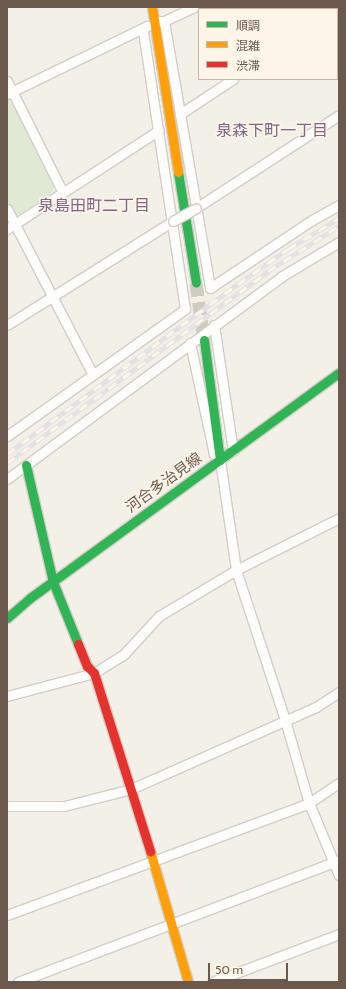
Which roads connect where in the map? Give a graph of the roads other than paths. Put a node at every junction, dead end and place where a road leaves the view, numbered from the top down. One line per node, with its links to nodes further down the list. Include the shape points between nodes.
1 (152, 7): 3 (street)
2 (194, 7): 4 (street)
3 (154, 20): 4 (street); 5 (street); 19 (street)
4 (164, 21): 9 (street)
5 (143, 30): 8 (street); 11 (street)
6 (231, 80): 9 (street)
7 (7, 81): 8 (street)
8 (10, 93): 12 (street)
9 (180, 114): 14 (street)
10 (339, 115): 14 (street)
11 (159, 130): 12 (street); 16 (street)
12 (62, 193): 17 (street)
13 (339, 205): 14 (street, via 210,288)
14 (196, 208): 16 (street, bridge)
15 (7, 209): 17 (street)
16 (173, 221): 20 (street); 25 (street, via 185,309)
17 (11, 226): 20 (street)
18 (339, 242): 22 (street, via 282,276)
19 (196, 283)
20 (52, 296): 21 (street); 25 (street)
21 (7, 324)
22 (214, 326): 24 (street); 28 (street)
23 (204, 340): 29 (street)
24 (190, 343): 29 (street); 30 (street)
25 (92, 373): 27 (street)
26 (339, 373): 28 (street, 河合多治見線)
27 (7, 436)
28 (233, 451): 29 (street, 河合多治見線)
29 (218, 462): 33 (street); 34 (street, 河合多治見線)
30 (26, 465): 31 (street); 34 (street)
31 (7, 478)
32 (339, 518): 33 (street)
33 (236, 570): 36 (street, via 159,616 124,654); 39 (street)
34 (53, 582): 35 (street, 河合多治見線); 36 (street, via 87,666)
35 (7, 618)
36 (94, 673): 38 (street); 41 (street)
37 (339, 692): 39 (street, via 316,707)
38 (7, 696)
39 (285, 720): 41 (street); 42 (street)
40 (339, 783): 42 (street)
41 (131, 789): 43 (street, via 64,806); 45 (street)
42 (309, 803): 44 (street); 45 (street)
43 (7, 806)
44 (336, 861): 46 (street); 48 (street)
45 (152, 862): 47 (street); 48 (street)
46 (339, 875)
47 (7, 915)
48 (170, 924): 50 (street); 51 (street)
49 (339, 934): 52 (street)
50 (18, 982)
51 (188, 982)
52 (212, 982)

